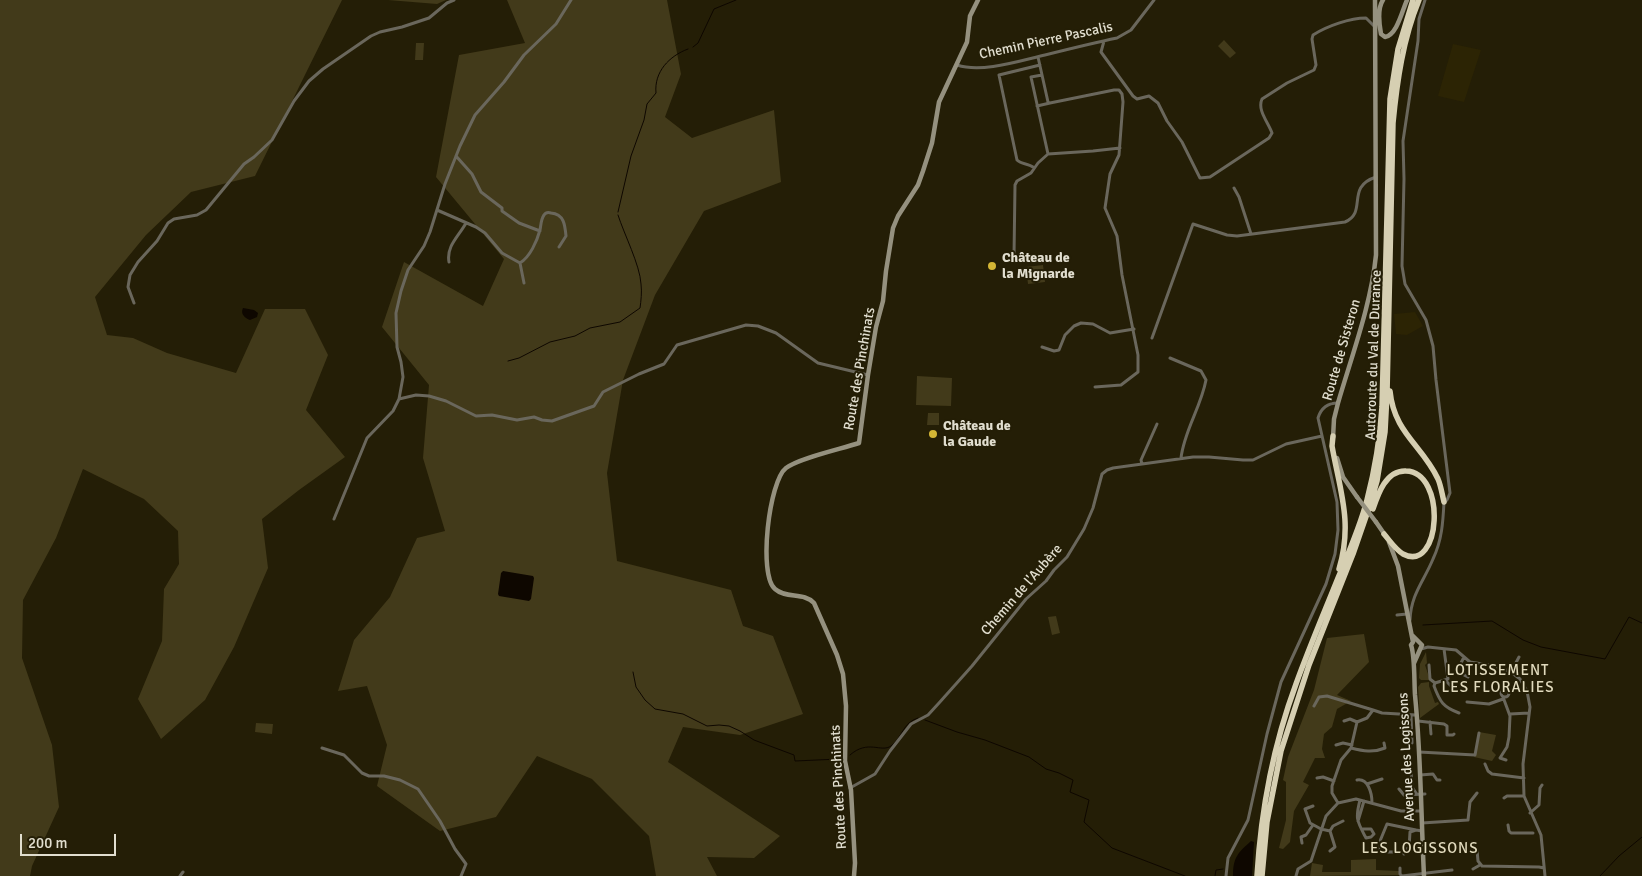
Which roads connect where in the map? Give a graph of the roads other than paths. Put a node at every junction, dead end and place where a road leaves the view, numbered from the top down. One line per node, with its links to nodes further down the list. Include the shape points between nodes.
1 (454, 0): 36 (street, via 429,18 371,36 309,81 272,140 244,164 206,210 168,223 130,275 128,287)
2 (572, 0): 22 (street, via 556,24 524,55 476,115)
3 (978, 0): 16 (street, Route des Pinchinats, via 970,16 967,42)
4 (1154, 0): 12 (street, Chemin Pierre Pascalis, via 1131,30)
5 (1376, 0): 11 (street, Route de Sisteron); 13 (street, Route de Sisteron)
6 (1383, 0): 7 (street, via 1379,23 1381,34 1388,37)
7 (1407, 0)
8 (1414, 0): 70 (highway, Autoroute du Val de Durance, via 1398,49 1390,99 1378,452 1358,528)
9 (1419, 0): 35 (highway, Autoroute du Val de Durance, via 1405,44 1396,95)
10 (1425, 0): 50 (street, via 1419,19 1403,140 1402,266 1408,290 1426,320 1435,358 1450,493)
11 (1374, 27): 12 (street, via 1366,18 1359,18 1313,34 1314,70 1287,82 1260,102 1272,133 1269,138 1204,178 1197,176 1158,103 1149,96 1137,99 1133,96 1101,52); 13 (street, Route de Sisteron)
12 (1104, 41): 14 (street, Chemin Pierre Pascalis)
13 (1376, 52): 24 (street, Route de Sisteron)
14 (1038, 57): 15 (street); 16 (street, Chemin Pierre Pascalis, via 980,68)
15 (1040, 65): 17 (street); 23 (street, via 999,74 1017,160)
16 (956, 66): 41 (street, Route des Pinchinats, via 939,102 932,143 918,185 894,228)
17 (1042, 75): 18 (street); 19 (street, via 1031,77)
18 (1050, 103): 19 (street); 20 (street, via 1119,90 1123,102)
19 (1037, 106): 21 (street)
20 (1120, 148): 21 (street); 37 (street, via 1110,174 1105,208 1117,236)
21 (1048, 154): 23 (street)
22 (456, 156): 26 (street); 28 (street, via 472,174 485,197 519,223)
23 (1034, 168): 31 (street, via 1017,181 1014,191 1014,256)
24 (1376, 177): 29 (street, via 1361,185 1352,219); 44 (street, Route de Sisteron, via 1375,267)
25 (1234, 188): 29 (street)
26 (437, 210): 27 (street); 43 (street, via 424,246 404,278 397,308 397,347 403,377)
27 (466, 223): 32 (street, via 451,246); 33 (street, via 485,233 502,253)
28 (540, 231): 30 (street, via 544,214 560,216 566,236); 33 (street, via 526,260)
29 (1251, 234): 38 (street, via 1227,235 1193,224)
30 (559, 247)
31 (1029, 254)
32 (449, 262)
33 (520, 262): 34 (street)
34 (524, 283)
35 (1390, 290): 50 (highway, via 1390,390 1394,411 1406,435 1434,473); 53 (highway, Autoroute du Val de Durance, via 1385,432 1377,481)
36 (134, 303)
37 (1134, 329): 39 (street, via 1110,333 1093,324 1081,323 1065,335 1059,350); 42 (street, via 1138,372 1121,385)
38 (1152, 338)
39 (1042, 347)
40 (1170, 358): 48 (street, via 1201,371 1206,380)
41 (868, 375): 43 (street, via 818,363 776,333 746,325 677,345 664,364 602,392 594,406 552,421 534,417 517,420 492,415 476,416 429,396); 106 (street, Route des Pinchinats, via 859,443 796,462 782,472 771,505 766,542 774,589 808,598 814,603 838,655 845,693 845,761)
42 (1095, 387)
43 (399, 399): 51 (street, via 395,408 366,438)
44 (1338, 403): 46 (street, via 1326,406 1320,414); 47 (street, Route de Sisteron)
45 (1157, 424): 49 (street)
46 (1322, 436): 48 (street, Chemin de l'Aubère, via 1286,444 1253,460 1209,456); 144 (street, via 1337,502 1335,554 1323,591 1281,682 1248,820 1228,858)
47 (1333, 436): 52 (street, Route de Sisteron, bridge, via 1346,482); 70 (highway, via 1332,446 1346,521 1345,539 1339,567)
48 (1181, 458): 49 (street, Chemin de l'Aubère)
49 (1142, 464): 106 (street, Chemin de l'Aubère, via 1104,472 1084,529 1067,557 1031,593 940,703 911,724 875,774)
50 (1444, 502): 54 (street, via 1440,541)
51 (334, 519)
52 (1384, 534): 53 (highway, via 1408,556 1420,554 1429,546 1433,519 1431,494 1424,480 1412,472 1394,473 1384,484); 55 (street, Route de Sisteron, via 1398,566)
53 (1353, 554): 146 (highway, Autoroute du Val de Durance, via 1306,673 1281,751 1272,786)
54 (1413, 597): 55 (street); 58 (street)
55 (1404, 603): 56 (street)
56 (1407, 614): 57 (street); 58 (street)
57 (1397, 615)
58 (1411, 634): 59 (street)
59 (1414, 641): 60 (street); 60 (street, via 1412,645)
60 (1419, 648): 61 (street); 79 (street, Avenue des Logissons, via 1413,666)
61 (1444, 649): 62 (street, via 1456,650); 67 (street)
62 (1464, 656): 65 (street, via 1470,662); 66 (street, via 1461,663 1464,675)
63 (1520, 657): 65 (street)
64 (1429, 665): 68 (street, via 1430,679)
65 (1511, 672): 77 (street, via 1527,691)
66 (1468, 677)
67 (1446, 681): 68 (street); 71 (street)
68 (1434, 683): 76 (street, via 1440,702)
69 (1503, 683): 72 (street)
70 (1296, 685): 145 (highway, Autoroute du Val de Durance, via 1270,776)
71 (1454, 689)
72 (1503, 698): 73 (street, via 1491,704); 78 (street)
73 (1468, 702)
74 (1314, 706): 75 (street, via 1319,697 1327,696)
75 (1372, 710): 80 (street); 83 (street, via 1367,718)
76 (1459, 713)
77 (1529, 713): 78 (street); 99 (street)
78 (1510, 714): 94 (street, via 1510,737 1500,758)
79 (1417, 715): 80 (street); 82 (street, Avenue des Logissons)
80 (1411, 716): 89 (street)
81 (1344, 721): 83 (street)
82 (1418, 721): 84 (street); 93 (street, Avenue des Logissons)
83 (1357, 722): 91 (street)
84 (1430, 722): 86 (street); 87 (street, via 1444,724 1447,735)
85 (1479, 732): 93 (street, via 1474,755)
86 (1431, 734)
87 (1454, 734)
88 (1384, 743): 91 (street, via 1384,748 1379,750 1365,751)
89 (1412, 743)
90 (1336, 745): 91 (street)
91 (1352, 746): 103 (street, via 1341,760)
92 (322, 748): 142 (street, via 344,755 369,776 400,780 418,789 466,864)
93 (1419, 752): 97 (street, Avenue des Logissons)
94 (1506, 760)
95 (1485, 764): 99 (street, via 1492,774)
96 (1411, 771): 109 (street, via 1412,787)
97 (1420, 775): 102 (street, via 1434,774); 109 (street, Avenue des Logissons)
98 (1317, 778): 103 (street)
99 (1524, 778): 110 (street)
100 (1382, 779): 104 (street)
101 (1357, 780): 104 (street, via 1364,780)
102 (1440, 780)
103 (1334, 781): 113 (street, via 1332,793)
104 (1367, 784): 114 (street)
105 (1542, 785): 117 (street, via 1539,805)
106 (850, 788): 143 (street, Route des Pinchinats)
107 (1399, 789): 109 (street, via 1404,795)
108 (1477, 793): 119 (street, via 1470,802 1468,820)
109 (1421, 794): 116 (street, Avenue des Logissons)
110 (1524, 796): 111 (street); 117 (street)
111 (1504, 798)
112 (1362, 800): 113 (street); 114 (street); 123 (street, via 1358,822)
113 (1338, 802): 122 (street, via 1326,816)
114 (1372, 803): 116 (street, via 1401,811)
115 (1314, 806): 120 (street, via 1306,810)
116 (1421, 811): 119 (street, Avenue des Logissons)
117 (1530, 813): 127 (street)
118 (1343, 821): 125 (street)
119 (1422, 823): 126 (street, Avenue des Logissons)
120 (1313, 825): 122 (street); 128 (street, via 1301,837)
121 (1508, 825): 127 (street, via 1511,833)
122 (1321, 829): 125 (street); 147 (street, via 1311,861 1298,869)
123 (1363, 829)
124 (1416, 830): 126 (street); 131 (street, via 1387,824 1380,849); 132 (street, via 1409,834 1409,848 1404,850)
125 (1330, 831): 130 (street, via 1335,847)
126 (1422, 831): 139 (street, Avenue des Logissons)
127 (1540, 833): 134 (street)
128 (1302, 843)
129 (1478, 850): 133 (street)
130 (1330, 851)
131 (1397, 852)
132 (1404, 854)
133 (1480, 865): 134 (street); 136 (street)
134 (1544, 866): 140 (street)
135 (1400, 868): 139 (street, via 1402,876)
136 (1473, 869)
137 (1452, 870): 139 (street)
138 (183, 872): 141 (street)
139 (1424, 875)
140 (1545, 875)
141 (180, 876)
142 (461, 876)
143 (854, 876)
144 (1226, 876)
145 (1257, 876)
146 (1262, 876)
147 (1296, 876)

